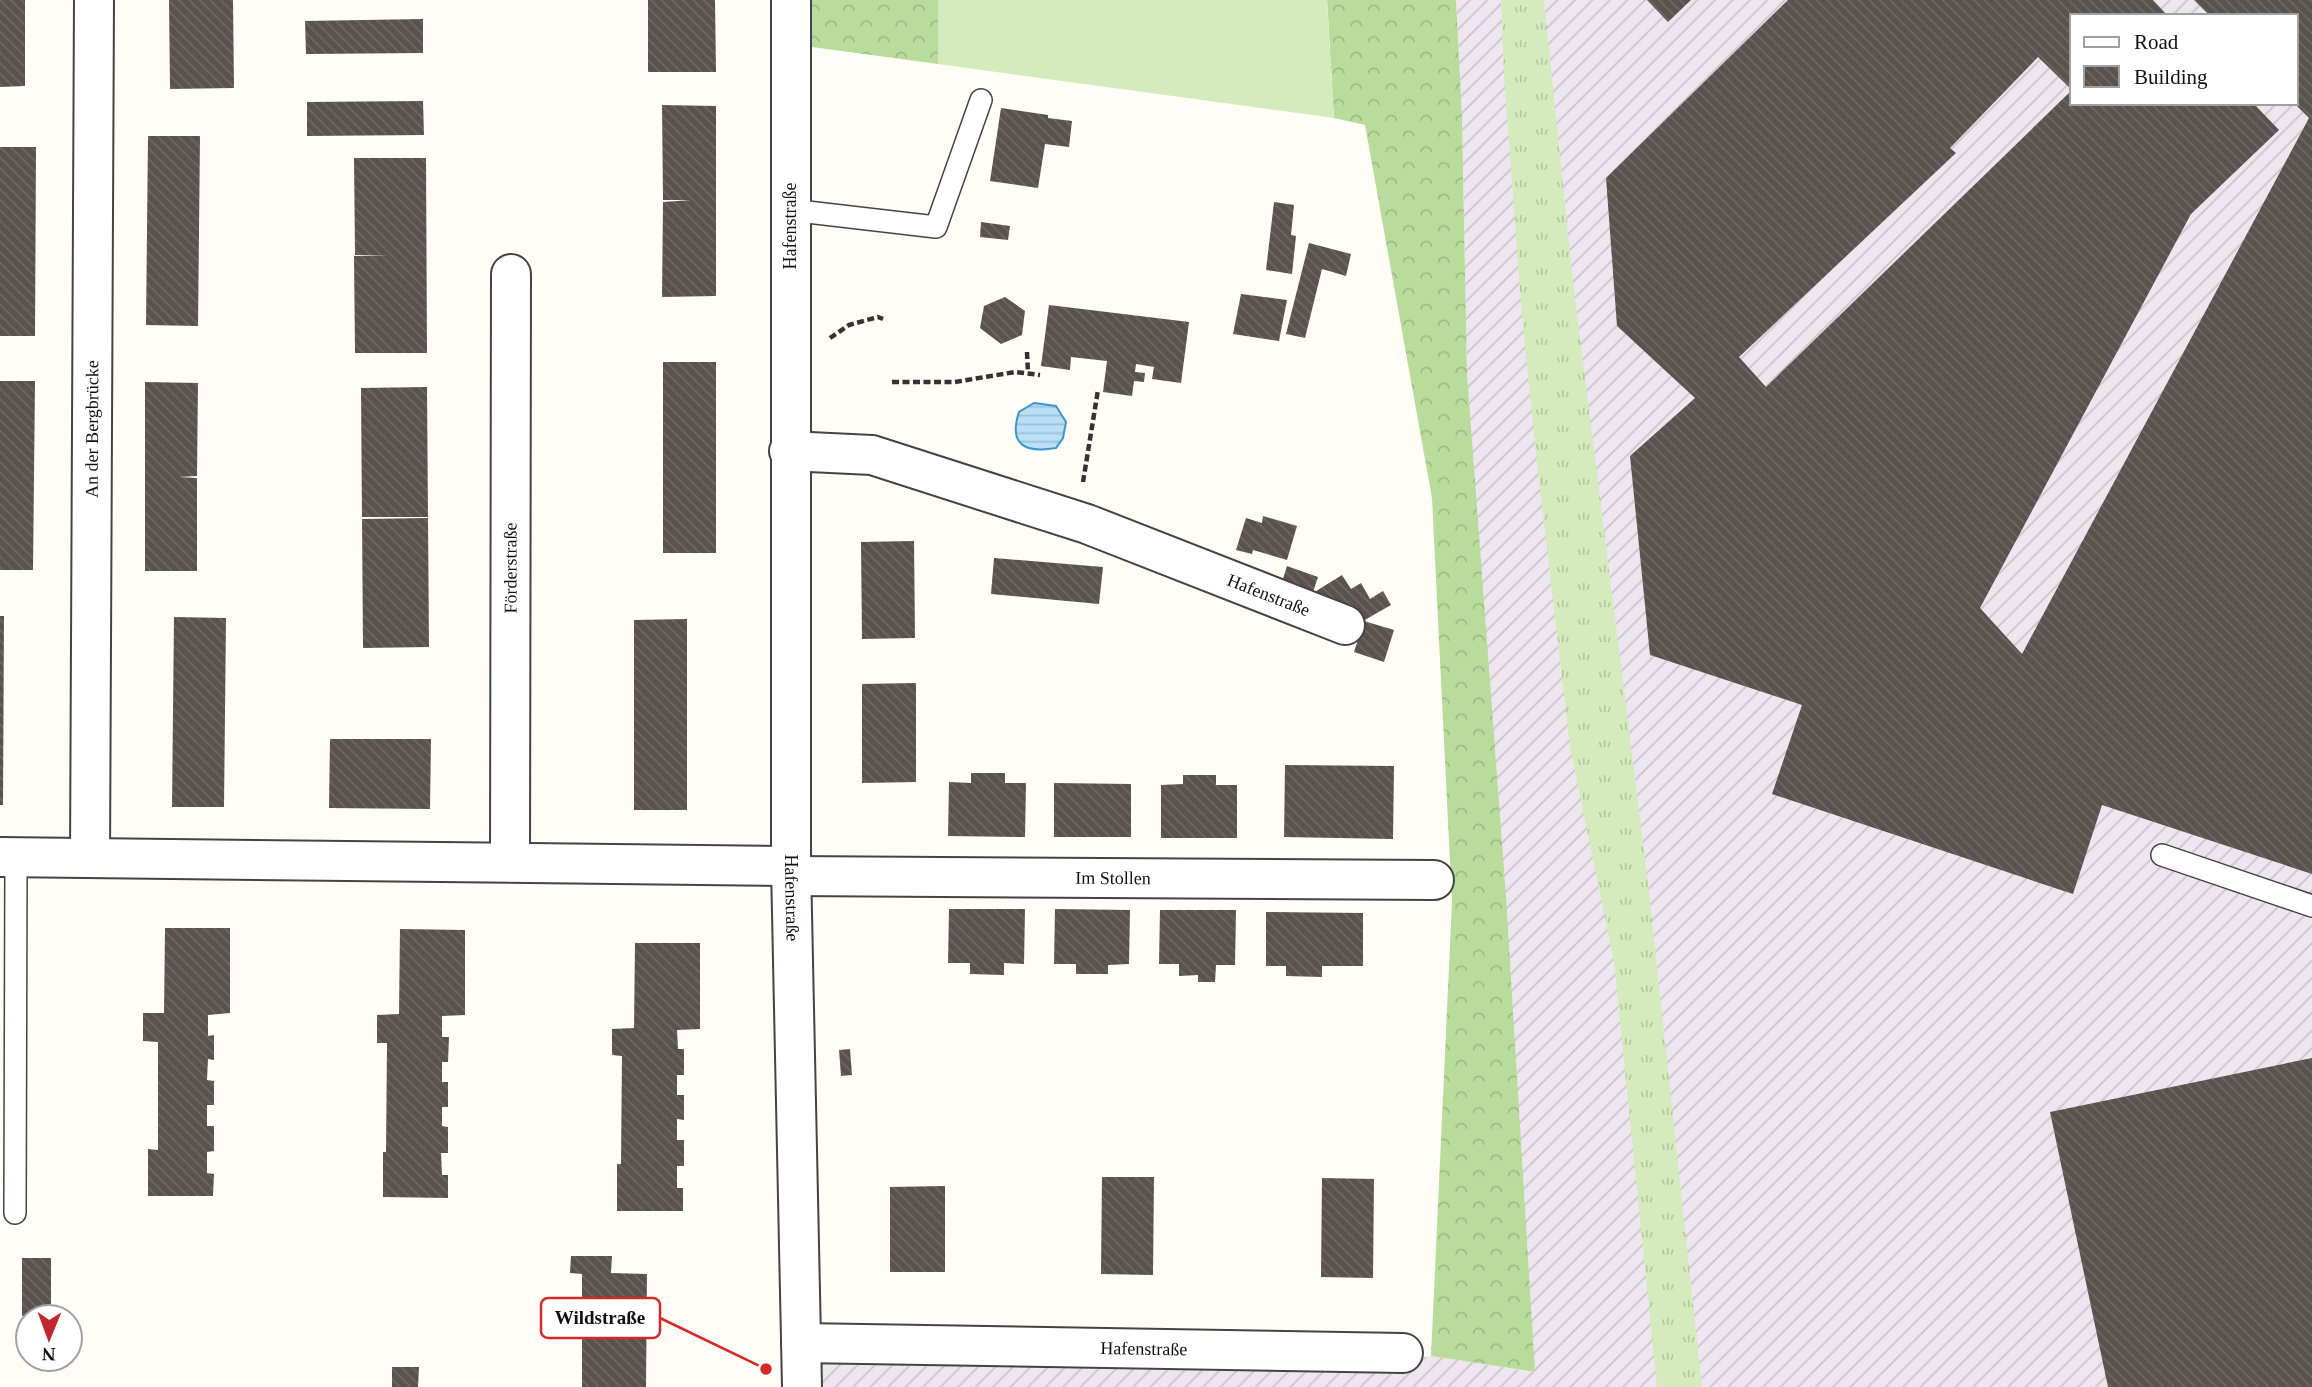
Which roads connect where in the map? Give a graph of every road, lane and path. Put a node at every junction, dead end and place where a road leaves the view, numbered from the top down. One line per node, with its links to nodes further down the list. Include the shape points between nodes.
1 (94, 0): 18 (street, An der Bergbrücke)
2 (791, 0): 4 (street, Hafenstraße)
3 (981, 100): 4 (lane, via 936,227)
4 (790, 210): 7 (street, Hafenstraße)
5 (511, 274): 19 (street, Förderstraße)
6 (883, 319): 7 (path, via 849,325 832,338)
7 (790, 342): 13 (street, Hafenstraße)
8 (1027, 352): 9 (path)
9 (1028, 373): 10 (path); 11 (path, via 955,382)
10 (1040, 374)
11 (892, 382)
12 (1098, 390): 14 (path)
13 (789, 451): 14 (street, Hafenstraße, via 872,455); 20 (street, Hafenstraße)
14 (1077, 521): 15 (street, Hafenstraße)
15 (1345, 625)
16 (2162, 855): 22 (lane)
17 (8, 857): 18 (street); 23 (lane)
18 (90, 858): 19 (street)
19 (510, 862): 20 (street)
20 (791, 871): 21 (street, Im Stollen); 24 (street, Hafenstraße)
21 (1434, 880)
22 (2312, 906)
23 (15, 1213)
24 (801, 1343): 25 (street, Hafenstraße); 26 (street, Hafenstraße)
25 (1403, 1353)
26 (802, 1387)

